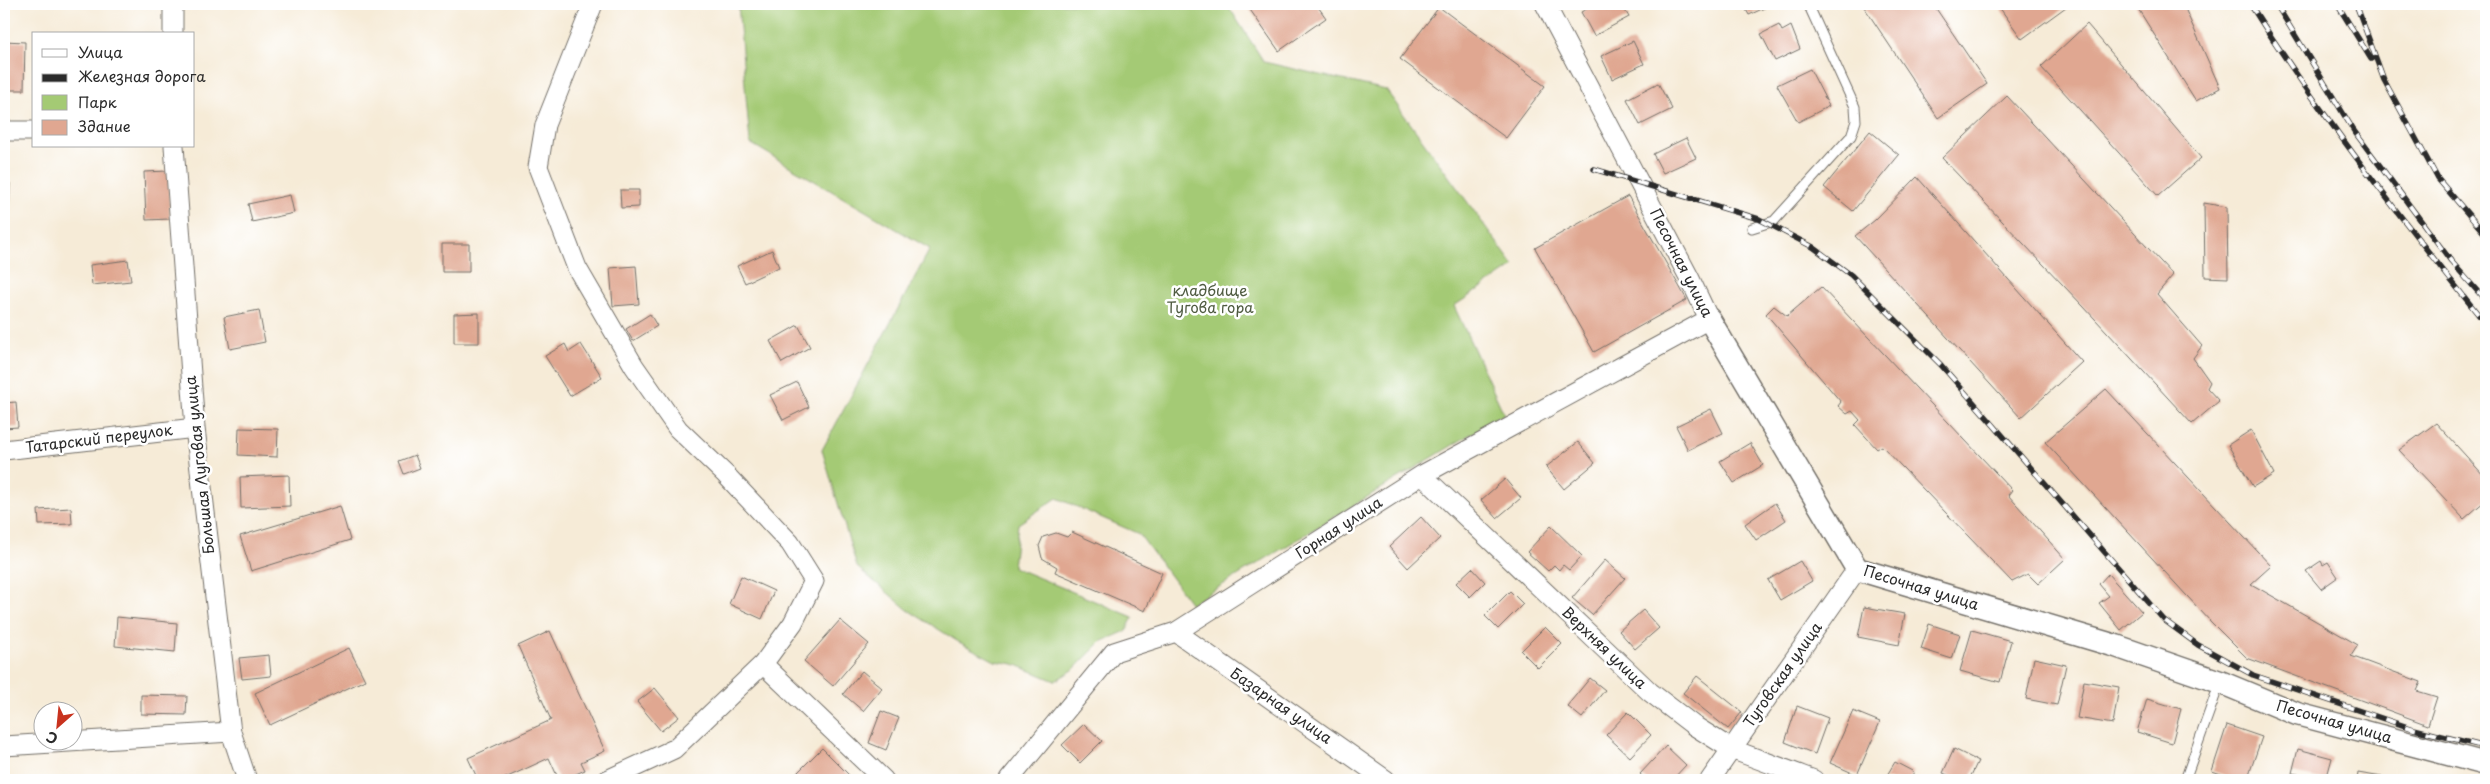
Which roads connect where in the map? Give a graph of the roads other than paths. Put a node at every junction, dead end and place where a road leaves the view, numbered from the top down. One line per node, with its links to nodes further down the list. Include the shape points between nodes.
1 (173, 4): 5 (street)
2 (593, 4): 16 (street, via 545,124 538,166 577,268 634,366 678,429 790,543 814,581 793,623)
3 (1545, 4): 10 (street, Песочная улица)
4 (1808, 4): 9 (lane, via 1854,107 1856,121 1851,136 1774,221)
5 (173, 32)
6 (4, 131): 7 (street)
7 (32, 131)
8 (174, 148): 11 (street, Большая Луговая улица)
9 (1752, 228)
10 (1709, 319): 13 (street, Горная улица); 14 (street, Песочная улица)
11 (195, 428): 12 (street, Татарский переулок); 18 (street, Большая Луговая улица)
12 (4, 450)
13 (1422, 475): 15 (street, Горная улица); 20 (street, Верхняя улица, via 1650,692 1693,726)
14 (1857, 570): 17 (street, Песочная улица, via 2116,646); 20 (street, Туговская улица)
15 (1176, 632): 25 (street, Горная улица, via 1114,652); 26 (street, Базарная улица)
16 (763, 664): 23 (street, via 674,749); 24 (street)
17 (2220, 682): 21 (street, Песочная улица, via 2297,714); 29 (lane)
18 (230, 732): 19 (street); 22 (street, Большая Луговая улица)
19 (4, 746)
20 (1731, 750): 27 (street, Туговская улица); 28 (street, Верхняя улица)
21 (2486, 764)
22 (247, 780)
23 (607, 780)
24 (884, 780)
25 (1009, 780)
26 (1386, 780)
27 (1710, 780)
28 (1814, 780)
29 (2185, 780)

